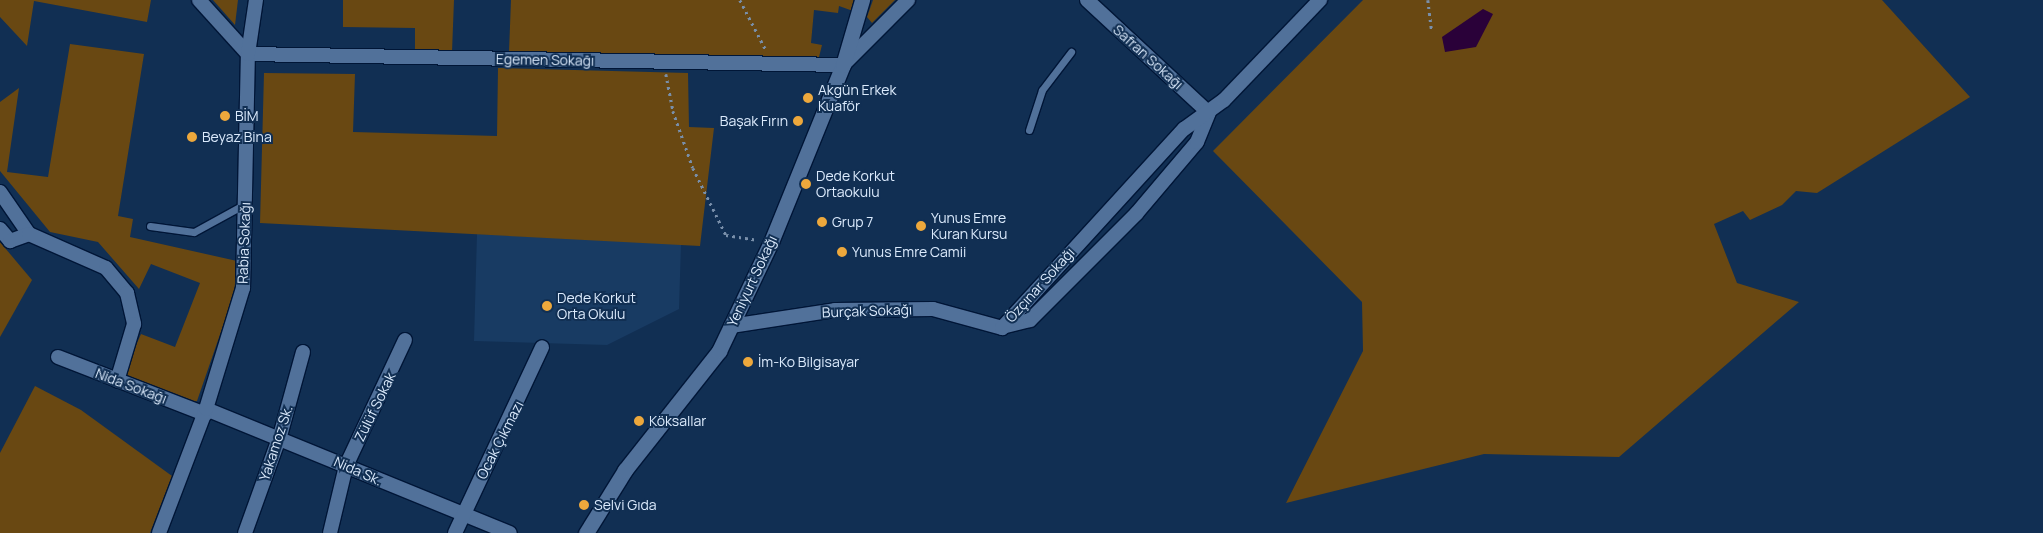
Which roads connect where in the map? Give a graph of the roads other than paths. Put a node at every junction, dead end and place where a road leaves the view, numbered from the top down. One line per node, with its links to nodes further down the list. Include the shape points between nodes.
1 (199, 0): 8 (street)
2 (256, 0): 8 (street, Rabia Sokağı)
3 (862, 0): 9 (street, Yeniyurt Sokağı)
4 (908, 0): 9 (street)
5 (1087, 0): 10 (street, Safran Sokağı)
6 (1320, 0): 10 (street, Özçınar Sokağı)
7 (1071, 52): 11 (lane, via 1042,90)
8 (248, 54): 9 (street, Egemen Sokağı); 13 (street, Rabia Sokağı)
9 (843, 65): 17 (street, Yeniyurt Sokağı, via 771,242)
10 (1209, 113): 18 (street, Özçınar Sokağı, via 1184,129); 18 (street, Özçınar Sokağı, via 1197,142 1136,214 1030,320)
11 (1029, 130)
12 (0, 192): 16 (street)
13 (245, 204): 14 (lane, via 194,232); 24 (street, Rabia Sokağı, via 243,288)
14 (150, 226)
15 (0, 229): 16 (street, via 10,241)
16 (29, 234): 23 (street, via 106,268 128,293 134,324)
17 (731, 326): 18 (street, Burçak Sokağı, via 835,310 934,309); 33 (street, Yeniyurt Sokağı, via 685,400 625,470)
18 (1002, 328)
19 (405, 340): 26 (street, Zülüf Sokak)
20 (542, 347): 27 (street, Ocak Çıkmazı, via 517,409)
21 (303, 352): 25 (street, Yakamoz Sk.)
22 (58, 357): 23 (street, Nida Sokağı)
23 (117, 381): 24 (street, Nida Sokağı)
24 (206, 411): 25 (street, Nida Sk.); 28 (street, Rabia Sokağı)
25 (280, 436): 26 (street, Nida Sk.); 29 (street, Yakamoz Sk.)
26 (346, 466): 27 (street, Nida Sk.); 30 (street, Zülüf Sokak)
27 (463, 513): 31 (street, Ocak Çıkmazı); 32 (street, Nida Sk.)
28 (160, 533)
29 (245, 533)
30 (330, 533)
31 (456, 533)
32 (510, 533)
33 (586, 533)

